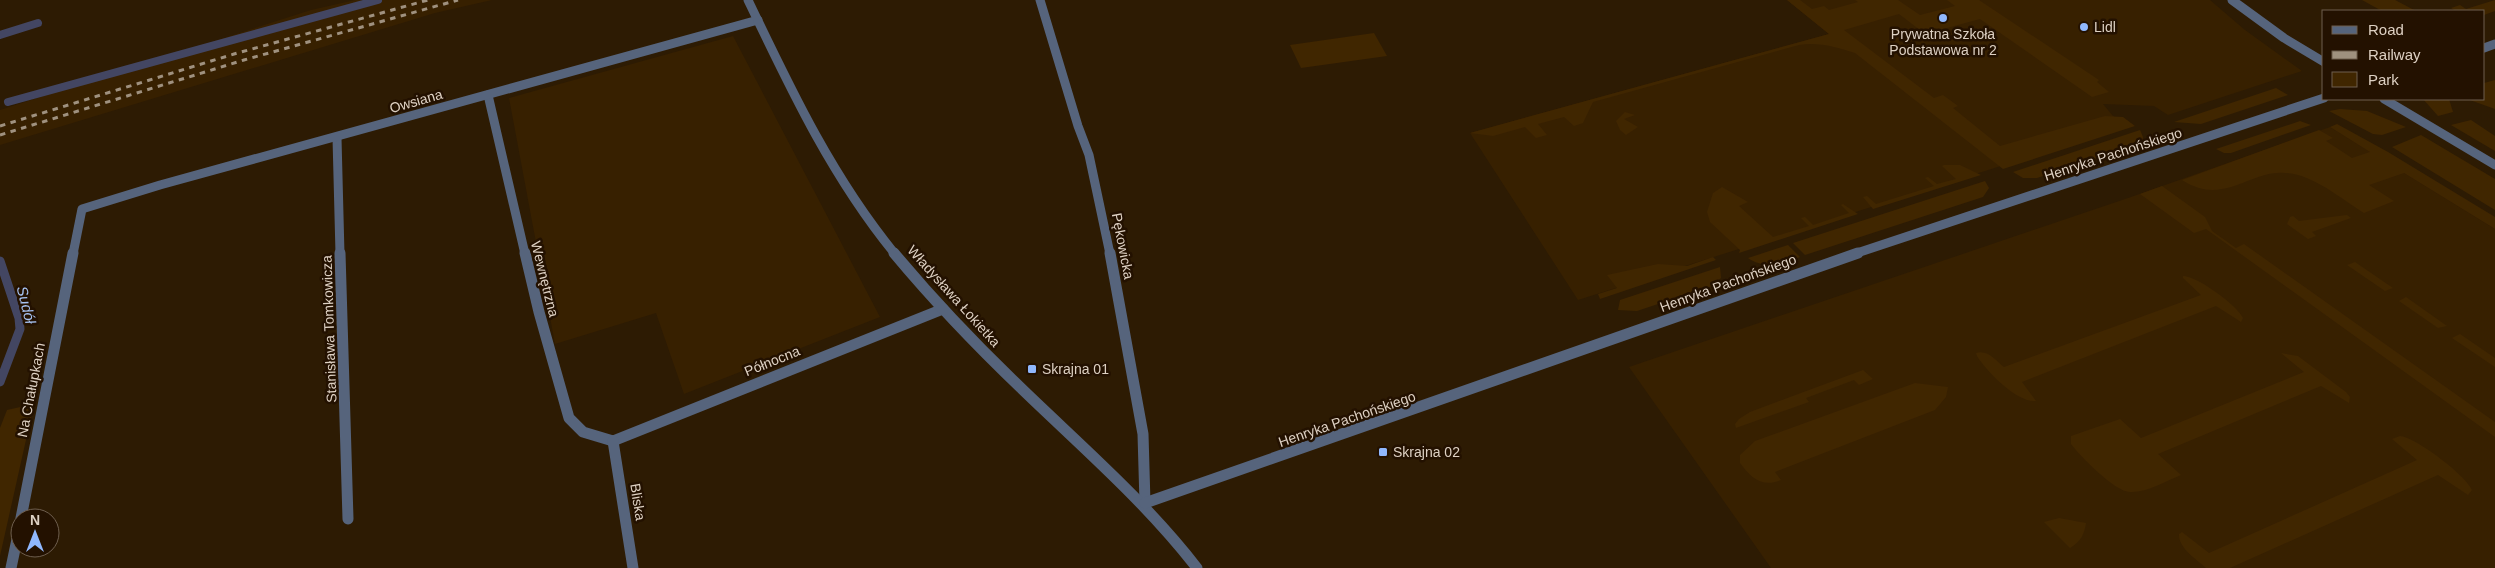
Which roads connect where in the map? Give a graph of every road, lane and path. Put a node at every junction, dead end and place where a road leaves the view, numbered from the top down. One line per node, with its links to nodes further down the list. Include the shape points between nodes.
1 (748, 0): 4 (street, Władysława Łokietka)
2 (1040, 0): 14 (street, Pękowicka, via 1089,155 1107,236 1144,434)
3 (2232, 0): 5 (street)
4 (758, 20): 6 (street, Owsiana); 12 (street, Władysława Łokietka, via 803,115 832,167 881,235)
5 (2322, 61)
6 (488, 95): 9 (street, Owsiana); 13 (street, Wewnętrzna, via 539,312 568,418 583,432)
7 (2322, 99): 14 (street, Henryka Pachońskiego, via 1767,283)
8 (2386, 100): 10 (street)
9 (337, 138): 11 (street, Owsiana); 16 (street, Stanisława Tomkowicza)
10 (2495, 165)
11 (82, 209): 15 (street, Na Chałupkach)
12 (943, 309): 13 (street, Północna); 14 (street, Władysława Łokietka, via 1042,409)
13 (613, 441): 17 (street, Bliska)
14 (1145, 503): 18 (street, Władysława Łokietka)
15 (23, 508)
16 (348, 519)
17 (633, 568)
18 (1198, 568)

